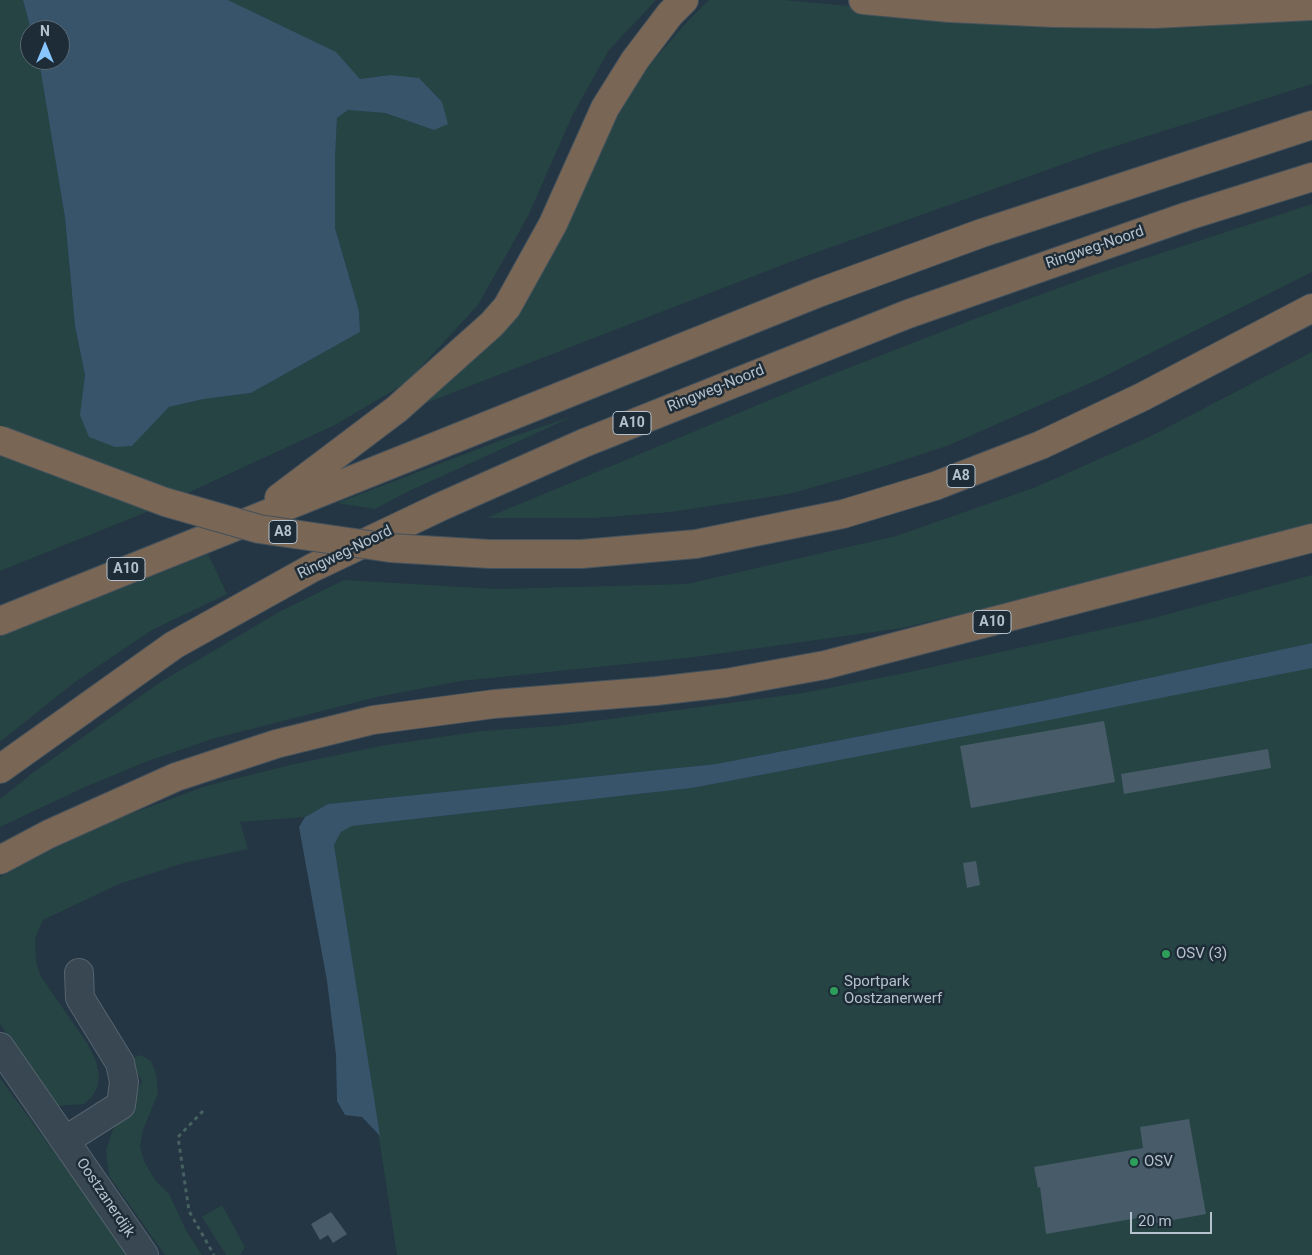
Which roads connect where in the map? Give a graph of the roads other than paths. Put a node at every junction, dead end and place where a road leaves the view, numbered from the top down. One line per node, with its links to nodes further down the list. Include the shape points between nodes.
1 (684, 0): 8 (highway, A10, via 635,60 605,108 553,224 507,307 397,409)
2 (863, 0): 3 (highway, via 949,8 1072,13 1155,14)
3 (1312, 6)
4 (1312, 125): 8 (highway, A10, via 982,233 818,293)
5 (1312, 177): 11 (highway, Ringweg-Noord / A10, via 1179,219 908,314 584,443 440,507 304,572 174,645)
6 (1312, 308): 7 (highway, A8, bridge, via 1142,398 1041,445 935,486 843,514 696,544 581,554 490,554 390,548 259,529 166,502)
7 (0, 440)
8 (251, 518): 10 (highway, A10)
9 (1312, 538): 12 (highway, A10, via 825,666 718,684 494,704 392,718 305,737 176,776)
10 (0, 620)
11 (0, 769)
12 (0, 860)
13 (79, 973): 15 (street, via 80,998 120,1063 124,1082 121,1105)
14 (0, 1047): 15 (street, Oostzanerdijk)
15 (66, 1140): 16 (street, Oostzanerdijk)
16 (144, 1255)

